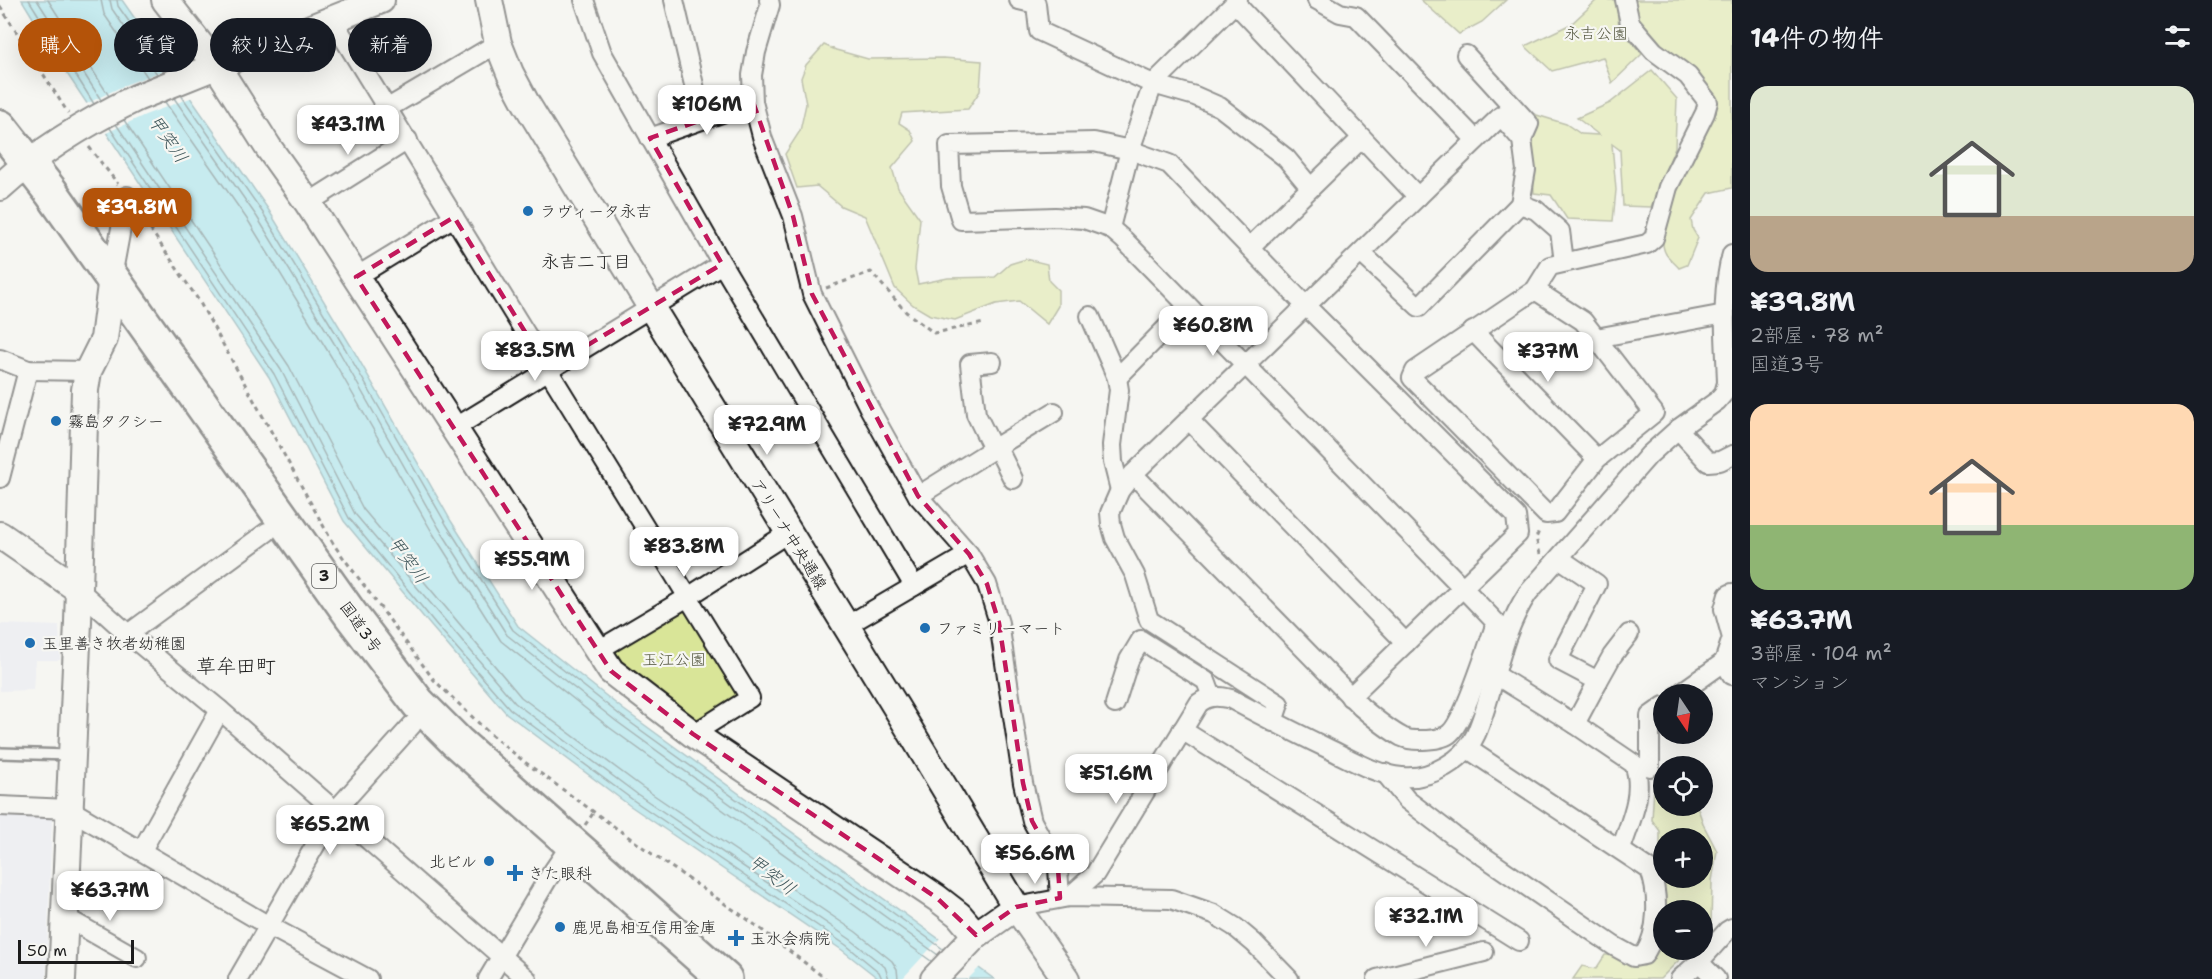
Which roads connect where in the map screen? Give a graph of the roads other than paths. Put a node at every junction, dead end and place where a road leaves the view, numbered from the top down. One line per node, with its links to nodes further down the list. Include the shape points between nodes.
1 (165, 0): 16 (street)
2 (381, 0): 11 (street)
3 (489, 0): 13 (street, アリーナ中央通線)
4 (584, 0): 22 (street, via 602,53)
5 (674, 0): 20 (street)
6 (769, 0): 18 (street, via 752,75)
7 (1019, 0): 17 (street, via 1036,4 1039,31)
8 (1317, 0): 25 (street, via 1340,13 1356,16)
9 (1625, 0): 39 (street, via 1630,23 1654,51 1688,76 1708,102 1706,113 1668,187 1654,238 1647,244)
10 (1236, 2): 17 (street); 23 (street)
11 (335, 18)
12 (336, 25): 19 (street)
13 (498, 43): 19 (street); 46 (street, アリーナ中央通線, via 526,103)
14 (1466, 55): 26 (street, via 1529,124)
15 (210, 67): 16 (street)
16 (206, 69): 28 (street, via 136,98); 32 (street)
17 (1153, 84): 27 (street); 29 (street, via 1220,107 1286,158)
18 (753, 102): 20 (street); 70 (street, via 763,140 793,216 812,294)
19 (388, 108): 24 (street)
20 (702, 118): 22 (street)
21 (0, 127): 28 (highway, 国道3号 / 3)
22 (650, 138): 40 (street)
23 (1362, 138): 29 (street); 31 (street)
24 (408, 140): 32 (street); 34 (street)
25 (1476, 140): 26 (street, via 1502,116); 31 (street)
26 (1522, 140): 33 (street, via 1526,170)
27 (1130, 150): 35 (street); 35 (street, via 1094,142 949,145 951,186 962,220 1084,219); 36 (street, via 1169,164)
28 (10, 171): 41 (highway, 国道3号 / 3); 47 (highway, 国道3号 / 3)
29 (1310, 187): 36 (street)
30 (128, 196): 41 (street)
31 (1418, 197): 37 (street)
32 (308, 203): 42 (street)
33 (1520, 204): 37 (street, via 1419,307); 39 (street, via 1536,210 1560,231)
34 (454, 217): 42 (street); 55 (street)
35 (1110, 228): 44 (street)
36 (1250, 247): 45 (street)
37 (1360, 253): 45 (street)
38 (1732, 254): 48 (street, via 1727,270)
39 (1564, 262): 43 (street, via 1550,266)
40 (722, 264): 46 (street); 76 (street)
41 (112, 277): 47 (street); 111 (highway, 国道3号 / 3, via 418,704)
42 (356, 277): 61 (street)
43 (1535, 290): 50 (street); 51 (street, via 1583,321)
44 (1188, 306): 54 (street); 58 (street)
45 (1306, 306): 54 (street); 77 (street, via 1516,516 1518,534)
46 (650, 309): 55 (street); 72 (street, アリーナ中央通線)
47 (108, 311): 57 (street, via 104,339); 71 (highway, 国道3号 / 3)
48 (1725, 314): 51 (street); 62 (street, via 1724,393)
49 (1090, 316): 58 (street)
50 (1473, 331): 65 (street); 65 (street, via 1415,371 1412,378 1546,514 1555,513)
51 (1596, 338): 65 (street, via 1654,413)
52 (0, 359): 56 (street)
53 (992, 362): 63 (street, via 970,364 976,414)
54 (1246, 365): 60 (street); 77 (street)
55 (548, 369): 61 (street); 80 (street)
56 (27, 370): 57 (street); 67 (street)
57 (88, 371): 78 (street)
58 (1117, 378): 69 (street, via 1112,445)
59 (1054, 412): 63 (street)
60 (1189, 420): 66 (street); 85 (street)
61 (453, 429): 86 (street)
62 (1678, 429): 64 (street, via 1708,462); 75 (street, via 1649,455)
63 (995, 448): 68 (street); 70 (street)
64 (1732, 455)
65 (1597, 459)
66 (1134, 474): 69 (street); 92 (street)
67 (0, 478)
68 (1013, 479)
69 (1120, 490): 96 (street, via 1110,513 1111,524 1135,575 1149,620 1279,704)
70 (918, 496): 74 (street)
71 (267, 532): 83 (street); 98 (highway, 国道3号 / 3)
72 (788, 533): 80 (street); 81 (street, アリーナ中央通線)
73 (0, 535): 78 (street)
74 (969, 554): 76 (street); 112 (street, via 987,584 999,623 1032,821 1058,868)
75 (1559, 558): 82 (street); 89 (street, via 1597,584 1558,660)
76 (914, 586): 81 (street)
77 (1463, 588): 82 (street); 85 (street)
78 (78, 589): 83 (street); 103 (street)
79 (1732, 593): 87 (street, via 1724,609 1732,638)
80 (688, 597): 86 (street); 100 (street, via 750,698)
81 (846, 626): 113 (street, アリーナ中央通線)
82 (1502, 628): 88 (street); 92 (street, via 1448,735 1419,741 1403,738)
83 (128, 634): 94 (street)
84 (1629, 634): 89 (street)
85 (1406, 643): 92 (street)
86 (597, 651): 100 (street, via 618,677)
87 (1728, 668): 90 (street)
88 (1494, 674): 97 (street); 101 (street)
89 (1598, 681): 97 (street)
90 (1698, 684)
91 (1212, 697): 93 (street, via 1206,681 1141,640 1129,660); 96 (street, via 1231,699); 99 (street, via 1198,703)
92 (1350, 697)
93 (1115, 704)
94 (220, 710): 108 (street); 110 (street)
95 (1653, 714): 104 (street)
96 (1273, 722): 105 (street)
97 (1575, 724): 109 (street, via 1634,764 1638,793)
98 (412, 725): 108 (street); 111 (highway, 国道3号 / 3, via 485,793)
99 (1182, 730): 112 (street, via 1095,874); 118 (street)
100 (693, 734): 117 (street, via 937,898 959,915)
101 (1468, 749): 105 (street, via 1429,774 1400,777); 109 (street)
102 (0, 753): 103 (lane)
103 (72, 755): 107 (street)
104 (1650, 767)
105 (1385, 773): 109 (street, via 1407,800 1454,836 1614,946 1640,957 1651,944 1656,895 1650,870)
106 (0, 806): 107 (street)
107 (69, 808): 110 (street); 114 (street)
108 (335, 811): 115 (street); 120 (street)
109 (1621, 849)
110 (142, 850): 115 (street)
111 (566, 851): 120 (street); 128 (highway, 国道3号 / 3); 129 (highway, 国道3号 / 3)
112 (1065, 898): 113 (street); 132 (street, via 1151,897 1193,906 1235,927)
113 (1016, 907): 117 (street); 131 (street, アリーナ中央通線)
114 (65, 917): 121 (street); 123 (street)
115 (269, 926): 124 (street); 125 (street)
116 (1732, 928): 122 (street)
117 (974, 937): 130 (street)
118 (1519, 941)
119 (1484, 952): 133 (street)
120 (501, 957): 126 (street); 127 (street)
121 (137, 958)
122 (1699, 963): 134 (street); 135 (street)
123 (62, 979)
124 (238, 979)
125 (368, 979)
126 (488, 979)
127 (527, 979)
128 (695, 979)
129 (726, 979)
130 (934, 979)
131 (1066, 979)
132 (1289, 979)
133 (1377, 979)
134 (1680, 979)
135 (1716, 979)

